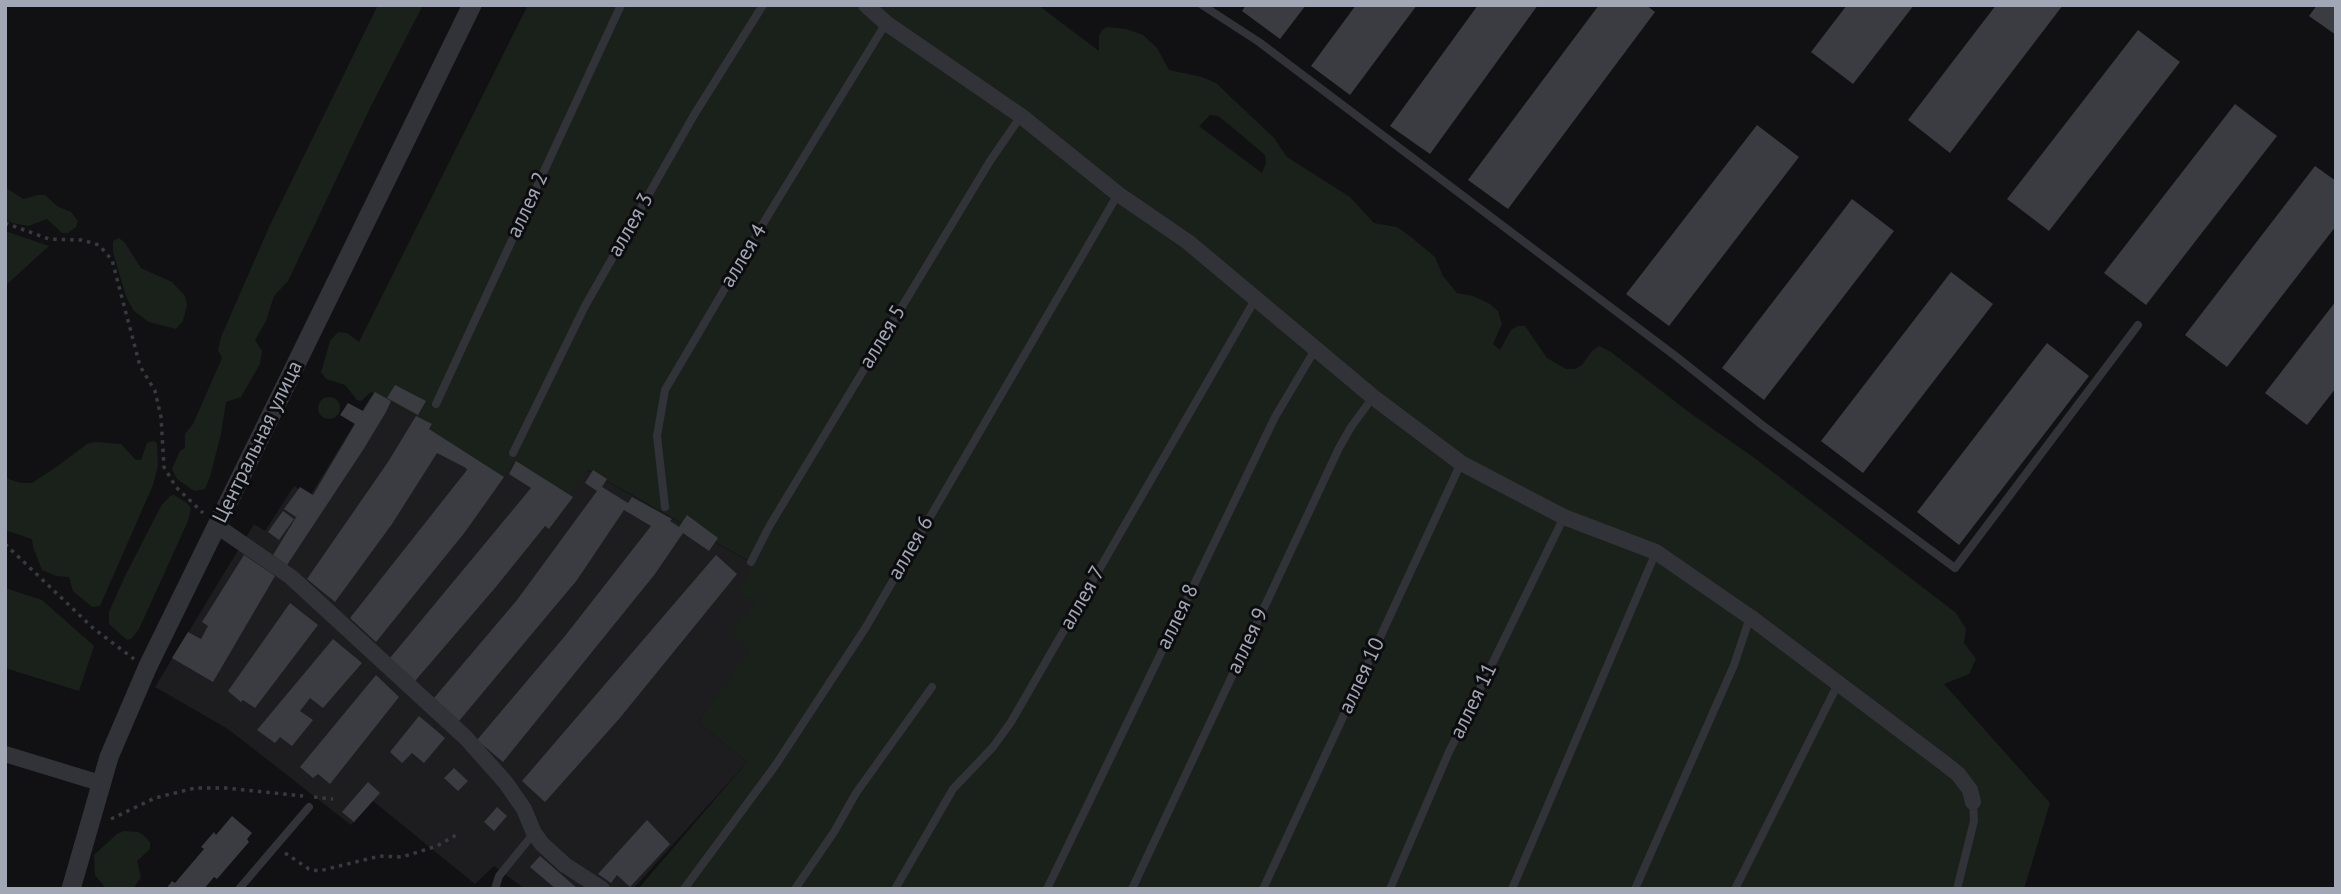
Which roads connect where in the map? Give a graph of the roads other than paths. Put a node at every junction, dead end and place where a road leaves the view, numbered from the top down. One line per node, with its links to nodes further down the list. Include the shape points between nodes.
1 (472, 5): 18 (street, Центральная улица)
2 (621, 5): 13 (lane, аллея 2)
3 (763, 5): 14 (lane, аллея 3, via 694,114 592,294)
4 (866, 5): 6 (street)
5 (1202, 5): 10 (lane, via 1259,42 1955,568)
6 (886, 23): 7 (street); 16 (lane, аллея 4, via 665,390 657,436)
7 (1021, 116): 8 (street); 20 (lane, аллея 5)
8 (1118, 194): 9 (street, via 1188,242); 33 (lane, аллея 6, via 866,627 775,766)
9 (1256, 298): 11 (street); 35 (lane, аллея 7, via 1011,722 953,789)
10 (2138, 326)
11 (1316, 348): 12 (street); 36 (lane, аллея 8, via 1275,417)
12 (1373, 397): 15 (street); 37 (lane, аллея 9, via 1339,448)
13 (436, 404)
14 (513, 453)
15 (1461, 463): 17 (street); 38 (lane, аллея 10)
16 (665, 506)
17 (1564, 517): 19 (street); 39 (lane, аллея 11, via 1448,754)
18 (217, 526): 25 (street, Центральная улица, via 148,667); 28 (street, via 291,577 466,738 506,783)
19 (1656, 552): 21 (street); 40 (lane)
20 (751, 562)
21 (1750, 617): 22 (street); 41 (lane)
22 (1838, 684): 26 (street, via 1958,774); 42 (lane)
23 (932, 687): 34 (lane, via 856,793)
24 (5, 754): 25 (street)
25 (100, 783): 29 (street, Центральная улица)
26 (1973, 802): 43 (lane, via 1971,834)
27 (309, 807): 30 (lane)
28 (534, 833): 31 (lane, via 499,876); 32 (street, via 557,858)
29 (71, 889)
30 (239, 889)
31 (495, 889)
32 (603, 889)
33 (684, 889)
34 (796, 889)
35 (895, 889)
36 (1047, 889)
37 (1132, 889)
38 (1263, 889)
39 (1390, 889)
40 (1512, 889)
41 (1636, 889)
42 (1735, 889)
43 (1957, 889)

